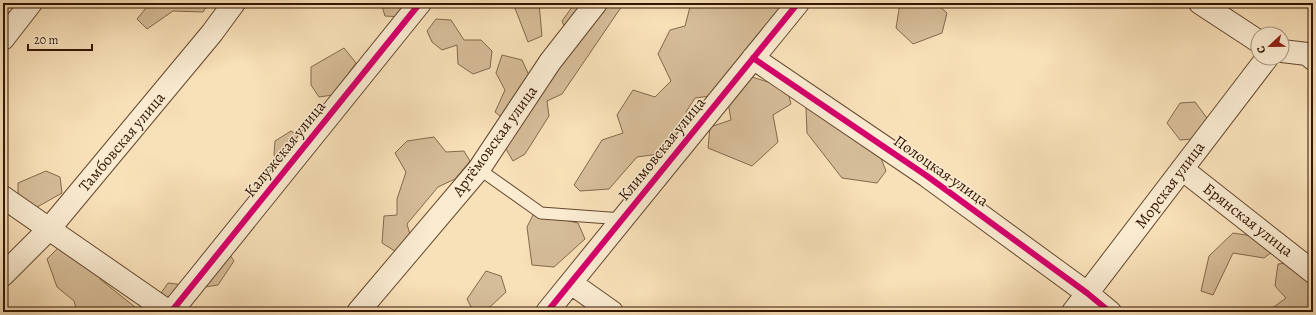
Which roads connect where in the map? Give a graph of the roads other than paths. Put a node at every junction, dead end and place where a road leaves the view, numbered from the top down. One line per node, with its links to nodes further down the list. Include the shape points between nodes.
1 (31, 3): 8 (street)
2 (234, 3): 17 (street, Тамбовская улица)
3 (420, 3): 22 (street, Калужская улица)
4 (596, 3): 13 (street, Артёмовская улица, via 550,62)
5 (798, 3): 11 (street, Климовская улица)
6 (1200, 3): 7 (street)
7 (1250, 36)
8 (3, 38)
9 (1290, 52): 10 (street)
10 (1311, 54)
11 (753, 58): 16 (street, Климовская улица); 21 (street, Полоцкая улица, via 927,176)
12 (1261, 66): 14 (street, Морская улица)
13 (479, 169): 16 (lane, via 541,213); 23 (street, Артёмовская улица)
14 (1182, 169): 18 (street, Брянская улица); 21 (street, Морская улица)
15 (3, 197): 17 (street)
16 (623, 219): 20 (street, Климовская улица)
17 (49, 229): 19 (street, Тамбовская улица); 22 (street)
18 (1313, 272)
19 (3, 275)
20 (571, 283): 24 (street, Климовская улица); 25 (street)
21 (1087, 293): 26 (street, Морская улица); 27 (street, Полоцкая улица)
22 (170, 312)
23 (358, 312)
24 (547, 312)
25 (612, 312)
26 (1072, 312)
27 (1110, 312)

